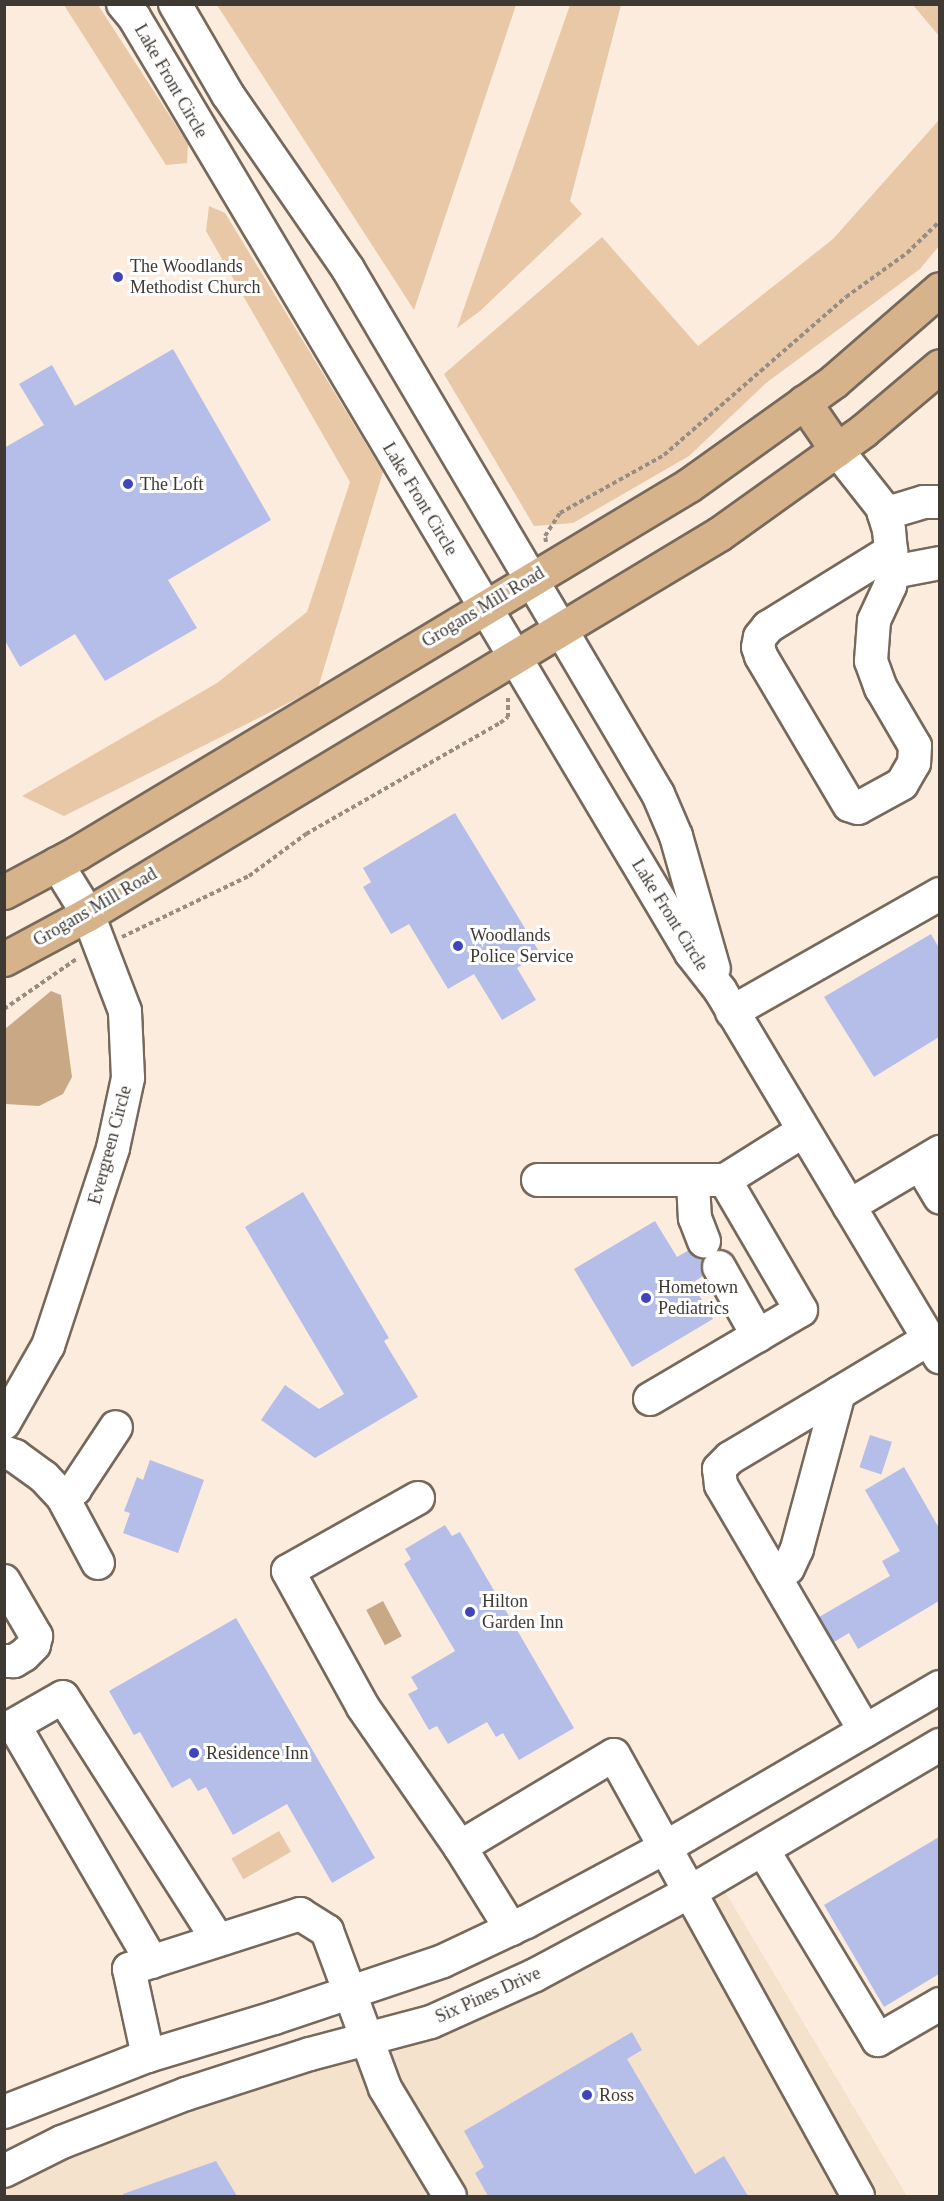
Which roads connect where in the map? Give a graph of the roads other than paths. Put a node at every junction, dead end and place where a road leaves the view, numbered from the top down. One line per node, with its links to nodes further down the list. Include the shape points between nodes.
1 (123, 4): 12 (street, Lake Front Circle)
2 (175, 4): 11 (street, Lake Front Circle, via 228,95 348,269)
3 (939, 289): 5 (main road, Grogans Mill Road, via 834,381)
4 (939, 366): 6 (main road, Grogans Mill Road)
5 (804, 402): 6 (main road); 11 (main road, Grogans Mill Road, via 688,485)
6 (837, 450): 8 (street); 13 (main road, Grogans Mill Road, via 719,534)
7 (939, 502): 8 (street, via 924,501)
8 (884, 514): 9 (street)
9 (892, 561): 9 (street, via 890,586 874,621 871,661 881,688 915,746 914,763 902,784 858,808 849,805 761,656 760,637 768,627); 10 (street)
10 (939, 563)
11 (542, 572): 12 (main road, Grogans Mill Road); 13 (street, Lake Front Circle)
12 (484, 606): 14 (street, Lake Front Circle); 15 (main road, Grogans Mill Road)
13 (560, 629): 14 (main road, Grogans Mill Road); 20 (street, Lake Front Circle, via 668,813)
14 (522, 668): 18 (main road, Grogans Mill Road); 20 (street, Lake Front Circle, via 691,953)
15 (57, 864): 16 (main road, Grogans Mill Road); 18 (street, Evergreen Circle)
16 (4, 892)
17 (939, 894): 20 (street)
18 (88, 914): 19 (main road, Grogans Mill Road); 32 (street, Evergreen Circle, via 125,1011 128,1078 113,1148 48,1346)
19 (4, 959)
20 (726, 1001): 21 (street, Lake Front Circle)
21 (803, 1131): 24 (street); 27 (street, Lake Front Circle)
22 (930, 1158): 26 (street); 27 (street)
23 (538, 1180): 25 (street)
24 (724, 1180): 25 (street); 28 (street, via 801,1310)
25 (693, 1182): 28 (street, via 695,1218)
26 (939, 1197)
27 (849, 1206): 29 (street, Lake Front Circle)
28 (758, 1336): 31 (street)
29 (934, 1348): 30 (street)
30 (839, 1393): 38 (street, via 797,1550 788,1568); 38 (street, via 730,1458 719,1469 721,1485)
31 (650, 1400)
32 (4, 1423)
33 (116, 1427): 35 (street, via 75,1489)
34 (4, 1452): 35 (street, via 44,1477)
35 (62, 1496): 37 (street)
36 (418, 1498): 44 (street, via 288,1571 363,1707)
37 (98, 1563)
38 (772, 1572): 42 (street)
39 (4, 1581): 40 (street, via 36,1636 34,1645 24,1655)
40 (4, 1661)
41 (939, 1687): 42 (street)
42 (864, 1731): 45 (street)
43 (939, 1745): 46 (street, Six Pines Drive)
44 (460, 1846): 45 (street, via 614,1755); 48 (street)
45 (666, 1847): 47 (street); 48 (street)
46 (763, 1850): 47 (street, Six Pines Drive); 52 (street, via 878,2040)
47 (690, 1892): 53 (street, Six Pines Drive, via 535,1975 431,2022); 58 (street)
48 (511, 1929): 51 (street, via 443,1961)
49 (219, 1940): 50 (street); 50 (street, via 63,1697 14,1725); 51 (street, via 300,1914 327,1931)
50 (152, 1962): 54 (street, via 129,1969)
51 (349, 1993): 53 (street); 54 (street)
52 (939, 2004)
53 (366, 2039): 56 (street, Six Pines Drive, via 186,2094 62,2142); 57 (street, via 386,2088)
54 (148, 2056): 55 (street)
55 (4, 2112)
56 (4, 2171)
57 (450, 2196)
58 (858, 2196)

